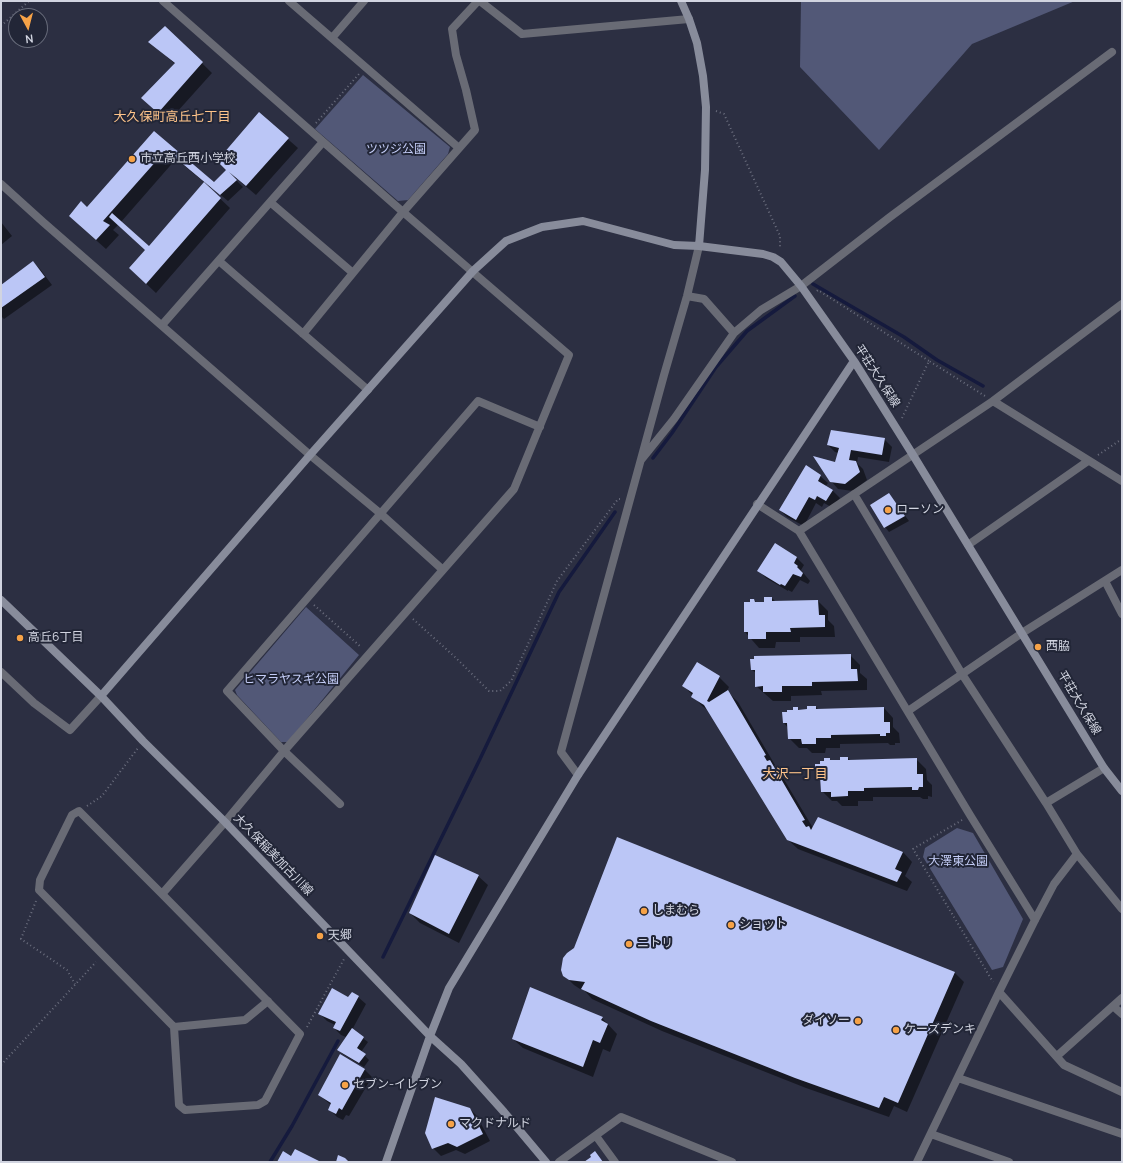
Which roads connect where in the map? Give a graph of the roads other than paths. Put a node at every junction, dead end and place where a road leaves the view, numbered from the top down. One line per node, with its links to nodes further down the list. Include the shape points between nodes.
1 (163, 1): 9 (street)
2 (290, 1): 7 (street)
3 (364, 1): 7 (street)
4 (479, 1): 6 (street, via 522,34); 10 (street, via 452,29 475,130)
5 (681, 1): 6 (street)
6 (689, 19): 14 (street, via 697,44 706,107)
7 (332, 38): 10 (street)
8 (1112, 52): 18 (street)
9 (323, 142): 12 (street); 13 (street)
10 (459, 148): 13 (street)
11 (1, 184): 21 (street)
12 (270, 202): 15 (street); 17 (street)
13 (403, 212): 16 (street); 17 (street)
14 (699, 246): 16 (street, 平荘大久保線, via 674,245 583,221 542,227 506,241); 18 (street, 平荘大久保線, via 773,257 781,262); 19 (street)
15 (219, 261): 21 (street); 23 (street)
16 (473, 271): 25 (street, 平荘大久保線); 27 (street, via 569,355)
17 (353, 273): 23 (street)
18 (801, 286): 22 (street, via 761,310); 24 (street, 平荘大久保線)
19 (687, 296): 22 (street, via 704,299); 30 (street)
20 (1122, 304): 26 (street)
21 (162, 326): 28 (street)
22 (734, 333): 30 (street, via 674,419)
23 (303, 334): 25 (street)
24 (854, 361): 29 (street, 平荘大久保線); 34 (street)
25 (368, 390): 28 (street, 平荘大久保線)
26 (992, 401): 29 (street); 31 (street)
27 (540, 427): 35 (street, via 478,401); 38 (street, via 514,489)
28 (310, 455): 35 (street); 46 (street, 平荘大久保線)
29 (913, 455): 33 (street); 37 (street, 平荘大久保線)
30 (640, 460): 50 (street, via 561,752)
31 (1088, 461): 32 (street); 37 (street)
32 (1122, 481)
33 (854, 494): 36 (street); 45 (street)
34 (757, 504): 36 (street); 50 (street)
35 (381, 514): 38 (street); 48 (street, via 227,690)
36 (799, 532): 47 (street)
37 (968, 545): 43 (street, 平荘大久保線)
38 (443, 570): 48 (street)
39 (1122, 570): 40 (street)
40 (1104, 581): 42 (street); 43 (street)
41 (1, 600): 46 (street, 大久保稲美加古川線)
42 (1122, 614)
43 (1022, 633): 45 (street); 49 (street, 平荘大久保線)
44 (1, 672): 46 (street, via 70,730)
45 (962, 674): 47 (street); 52 (street)
46 (101, 696): 54 (street, 大久保稲美加古川線)
47 (908, 711): 58 (street)
48 (284, 751): 53 (street); 54 (street)
49 (1104, 768): 51 (street, 平荘大久保線); 52 (street)
50 (578, 775): 65 (street, via 449,988)
51 (1122, 791)
52 (1046, 803): 55 (street)
53 (340, 804)
54 (225, 822): 56 (street); 65 (street, 大久保稲美加古川線)
55 (1077, 854): 57 (street); 58 (street, via 1054,884)
56 (162, 894): 61 (street); 64 (street, via 79,811 72,815 40,880 39,890)
57 (1122, 909)
58 (1035, 920): 59 (street)
59 (998, 992): 66 (street); 67 (street)
60 (1122, 998): 62 (street)
61 (268, 1001): 64 (street, via 245,1020); 64 (street, via 300,1034 265,1100 258,1105 185,1110 179,1105)
62 (1113, 1006): 63 (street); 66 (street)
63 (1122, 1014)
64 (174, 1027)
65 (430, 1036): 72 (street); 73 (street, 大久保稲美加古川線, via 461,1064)
66 (1057, 1056): 68 (street, via 1064,1065)
67 (958, 1078): 69 (street); 70 (street)
68 (1122, 1092)
69 (931, 1134): 77 (street); 78 (street)
70 (1122, 1134)
71 (596, 1136): 74 (street); 75 (street); 76 (street, via 621,1117)
72 (386, 1162)
73 (546, 1162)
74 (559, 1162)
75 (614, 1162)
76 (732, 1162)
77 (917, 1162)
78 (1009, 1162)

